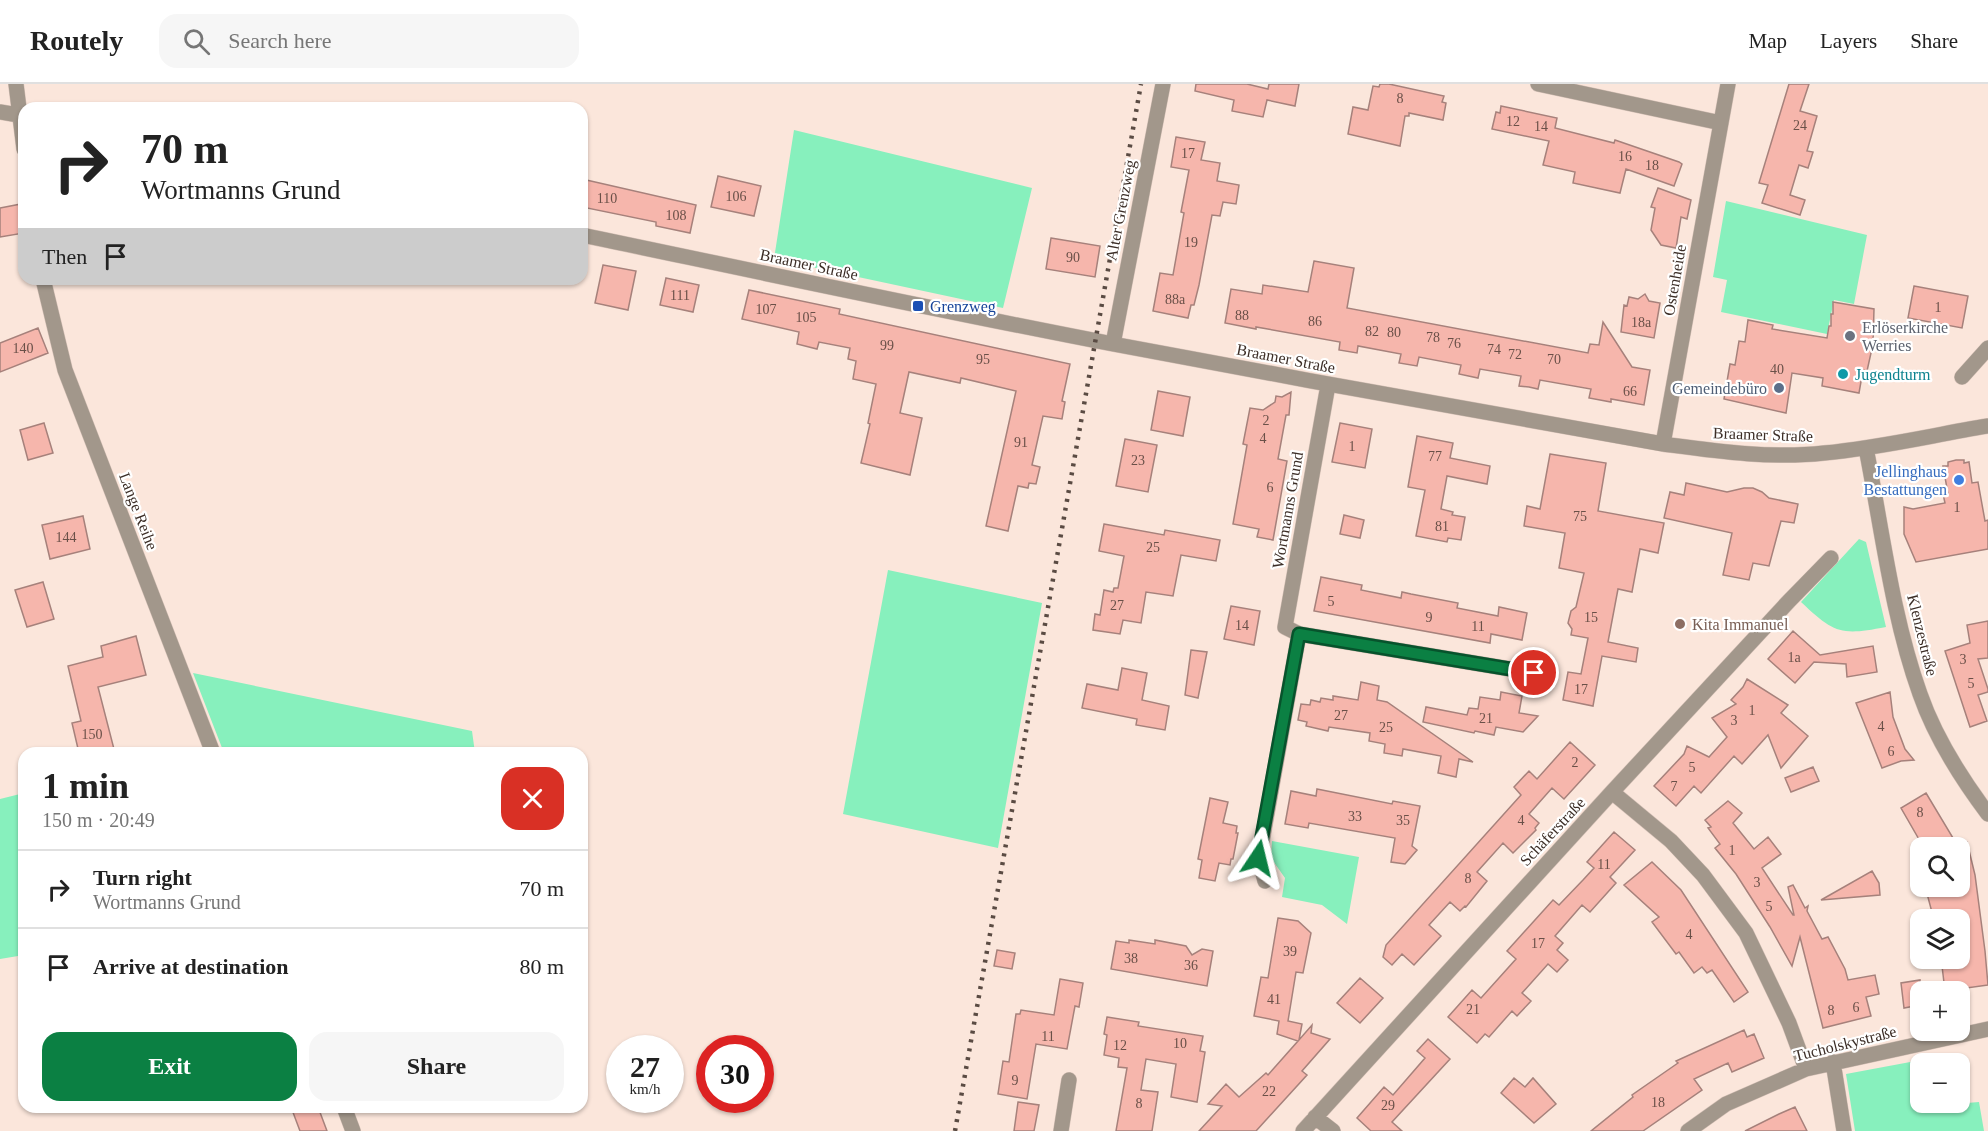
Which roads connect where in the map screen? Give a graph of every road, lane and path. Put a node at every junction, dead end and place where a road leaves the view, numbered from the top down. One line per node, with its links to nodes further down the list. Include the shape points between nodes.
1 (16, 84): 5 (street)
2 (1163, 84): 11 (street, Alter Grenzweg)
3 (1538, 84): 8 (street)
4 (1728, 84): 8 (street, Ostenheide)
5 (19, 102)
6 (0, 112): 7 (street)
7 (18, 114)
8 (1720, 123): 16 (street, Ostenheide)
9 (588, 236): 11 (street, Braamer Straße)
10 (44, 285): 21 (street, Lange Reihe, via 65,370)
11 (1113, 344): 14 (street, Braamer Straße)
12 (1988, 348): 13 (street)
13 (1962, 377)
14 (1328, 385): 16 (street, Braamer Straße); 19 (street, Wortmanns Grund, via 1285,627)
15 (1988, 426): 17 (street, Braamer Straße)
16 (1664, 444): 17 (street, Braamer Straße, via 1753,454)
17 (1866, 448): 23 (street, Klenzestraße, via 1900,632 1920,696 1962,777)
18 (1832, 558): 22 (street, Schäferstraße)
19 (1299, 634): 20 (street); 24 (street, via 1258,858)
20 (1534, 673)
21 (211, 747)
22 (1612, 792): 27 (street, via 1679,849 1746,933 1789,1023); 30 (street, Schäferstraße)
23 (1988, 814)
24 (1265, 881)
25 (1988, 1029): 26 (street, Tucholskystraße)
26 (1833, 1062): 27 (street, Tucholskystraße); 36 (street)
27 (1806, 1069): 35 (street, Tucholskystraße, via 1726,1104)
28 (1069, 1080): 32 (street)
29 (346, 1113): 31 (street)
30 (1315, 1117): 33 (street, Schäferstraße); 34 (street)
31 (353, 1131)
32 (1061, 1131)
33 (1303, 1131)
34 (1333, 1131)
35 (1688, 1131)
36 (1844, 1131)

